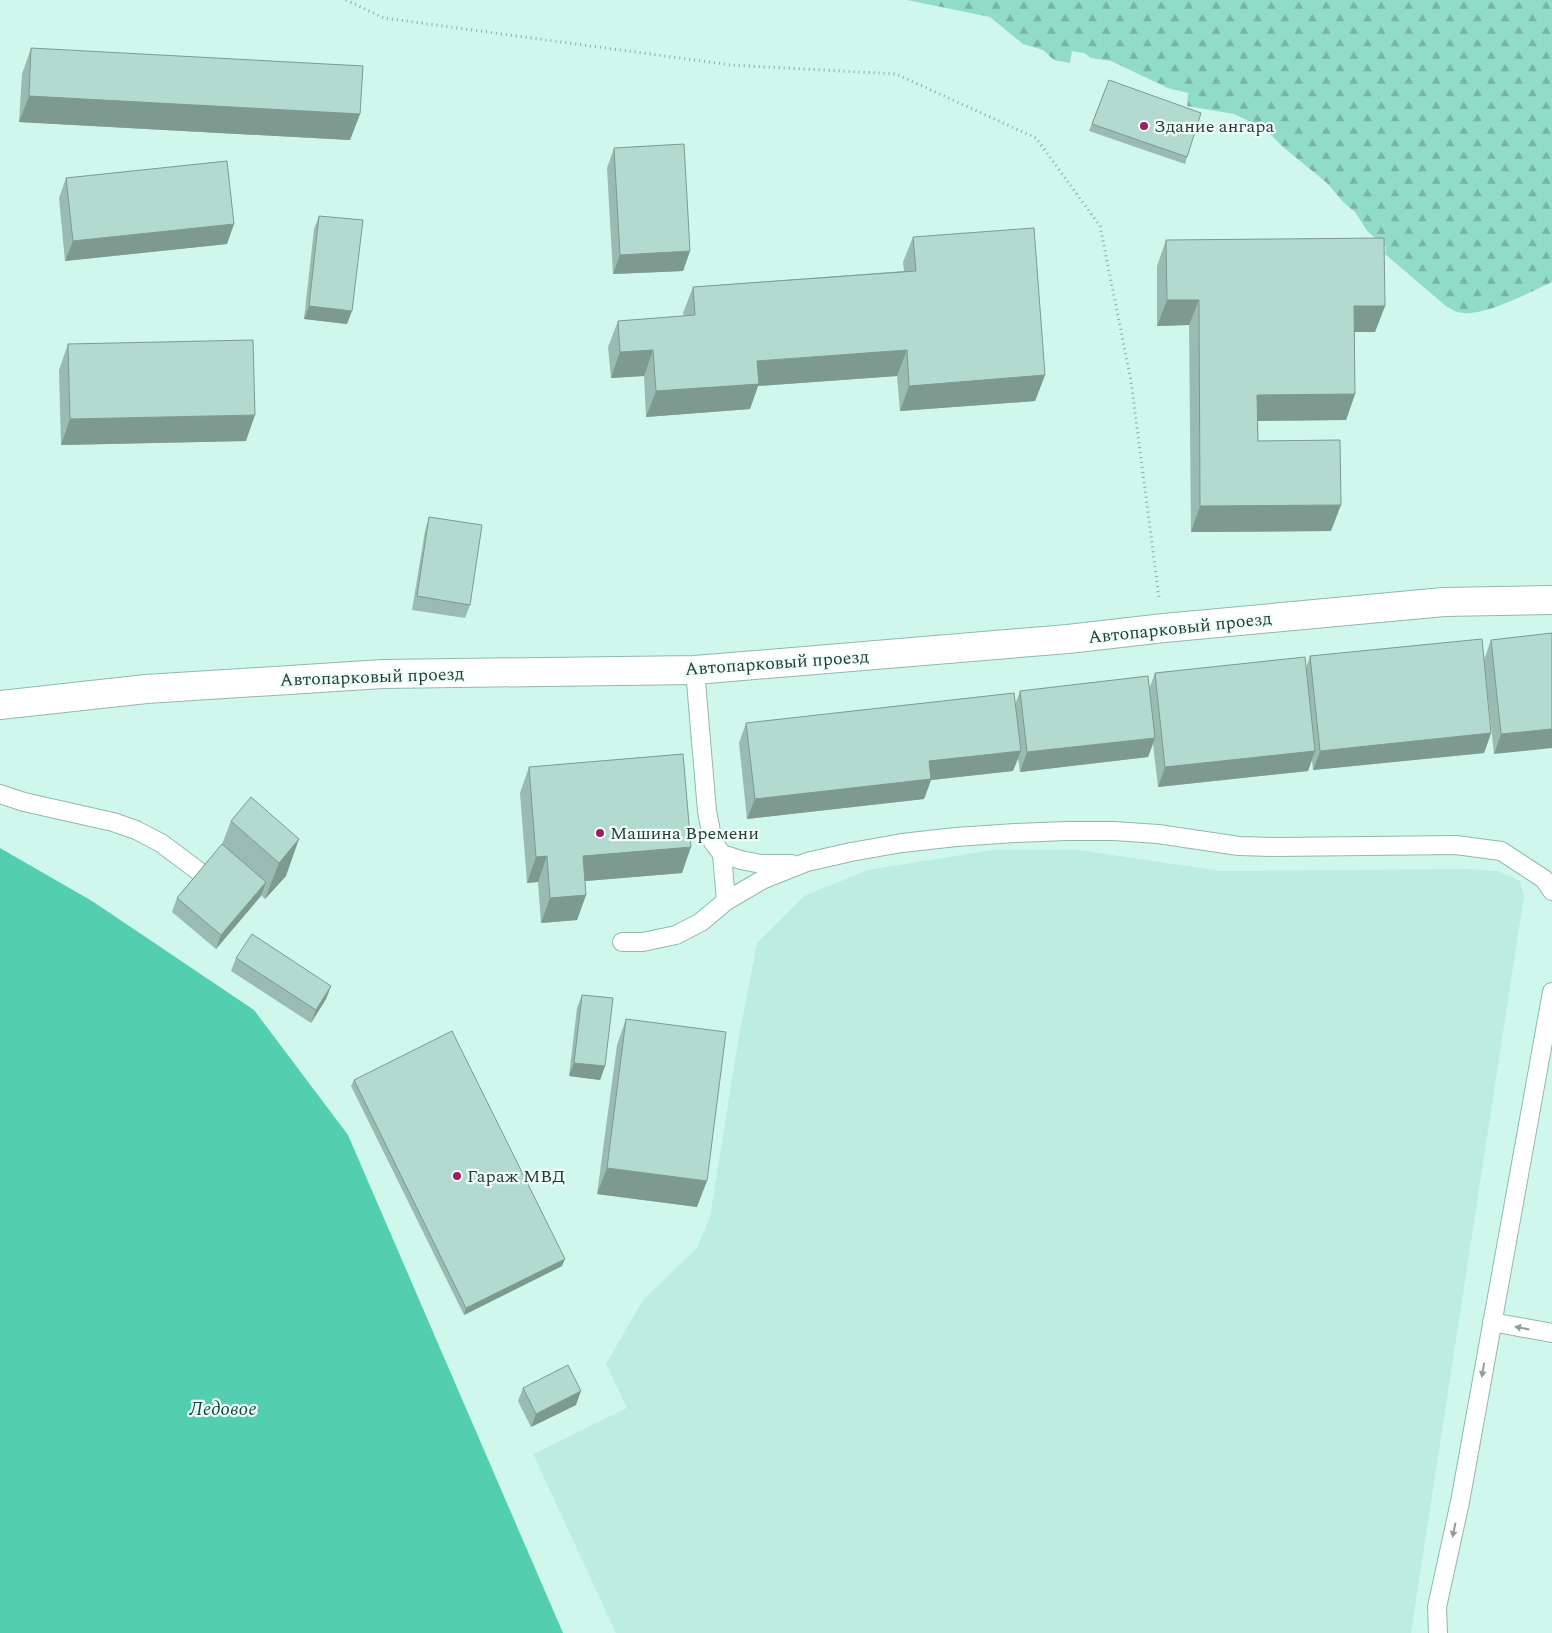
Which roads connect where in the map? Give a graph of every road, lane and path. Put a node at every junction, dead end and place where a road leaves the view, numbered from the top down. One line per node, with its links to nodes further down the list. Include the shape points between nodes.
1 (346, 0): 3 (path, via 394,20 731,65 896,74 1036,138 1100,226 1131,381)
2 (1552, 600): 3 (street, Автопарковый проезд, via 1444,602)
3 (1164, 628): 4 (street, Автопарковый проезд, via 1068,640)
4 (696, 670): 5 (street, Автопарковый проезд, via 383,674 146,689); 7 (lane, via 707,811 714,842)
5 (0, 705)
6 (0, 794): 9 (lane, via 136,830 161,843)
7 (722, 854): 8 (lane, via 761,864); 11 (lane)
8 (807, 862): 10 (lane, via 851,852 956,837 1114,831 1239,846 1456,845 1501,851 1544,879); 11 (lane, via 762,880)
9 (201, 873)
10 (1552, 891)
11 (726, 901): 12 (lane, via 701,922 676,935 643,942)
12 (622, 942)
13 (1551, 990): 14 (lane)
14 (1492, 1322): 15 (lane, one-way to 14); 16 (lane, one-way to 16, via 1460,1502 1437,1607)
15 (1552, 1333)
16 (1438, 1633)

